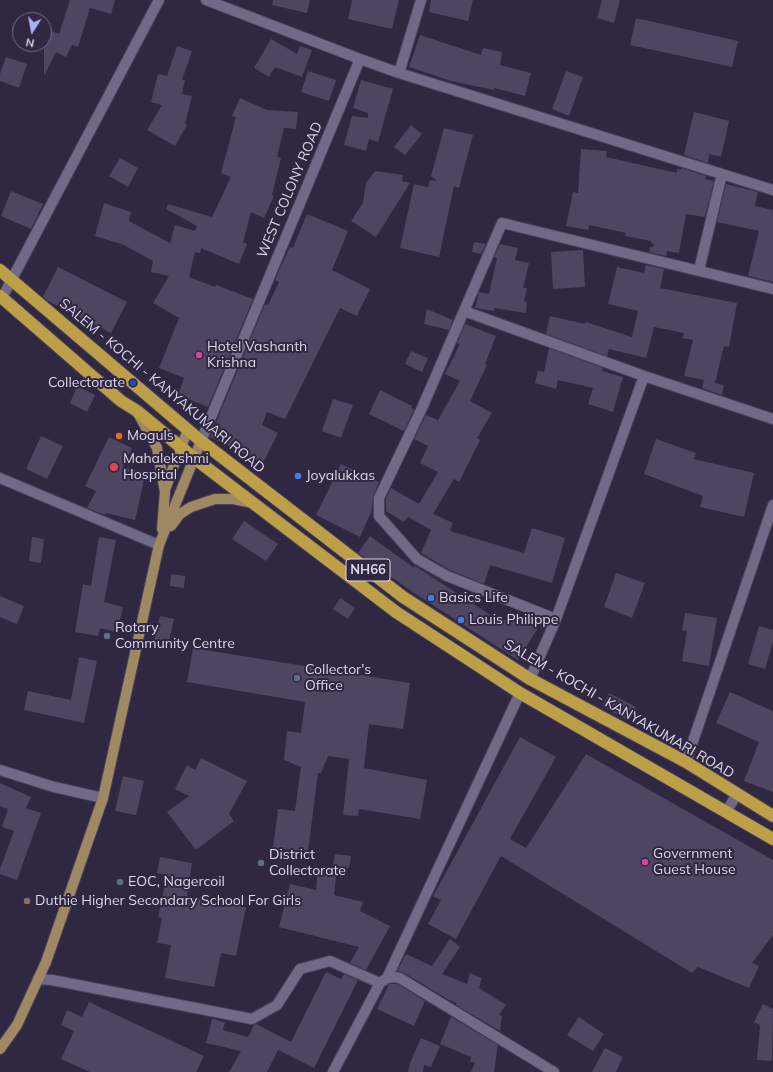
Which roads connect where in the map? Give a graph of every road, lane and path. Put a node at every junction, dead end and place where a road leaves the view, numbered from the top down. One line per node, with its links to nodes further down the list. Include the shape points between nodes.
1 (159, 0): 10 (street)
2 (421, 0): 5 (street)
3 (211, 1): 4 (street)
4 (360, 59): 5 (street); 18 (street, WEST COLONY ROAD)
5 (399, 73): 6 (street)
6 (722, 174): 7 (street); 9 (street)
7 (773, 190)
8 (0, 270): 10 (highway, SALEM - KOCHI - KANYAKUMARI ROAD / NH66)
9 (699, 270): 11 (street); 13 (street, via 502,223)
10 (12, 279): 12 (street); 17 (highway, SALEM - KOCHI - KANYAKUMARI ROAD / NH66)
11 (773, 289)
12 (1, 297): 15 (highway, NH66, via 121,401)
13 (464, 311): 14 (street); 26 (street, via 379,498 379,516 417,559 447,576)
14 (644, 376): 16 (street); 26 (street)
15 (137, 411): 19 (highway, NH66); 22 (main road, via 157,448)
16 (773, 420)
17 (188, 430): 18 (highway, SALEM - KOCHI - KANYAKUMARI ROAD / NH66); 19 (main road)
18 (201, 441): 20 (main road); 27 (highway, SALEM - KOCHI - KANYAKUMARI ROAD / NH66, via 403,597)
19 (181, 447): 20 (highway, NH66); 22 (main road)
20 (194, 458): 23 (highway, NH66); 25 (main road)
21 (0, 478): 25 (street)
22 (165, 492): 25 (main road)
23 (255, 504): 25 (main road, via 226,499 191,507 180,514); 28 (highway, NH66, via 396,612)
24 (773, 504): 29 (street)
25 (160, 542): 32 (main road)
26 (556, 619): 27 (street)
27 (530, 679): 29 (highway, SALEM - KOCHI - KANYAKUMARI ROAD / NH66)
28 (520, 693): 33 (highway, NH66); 37 (street)
29 (686, 762): 31 (highway, SALEM - KOCHI - KANYAKUMARI ROAD / NH66)
30 (0, 770): 32 (street, via 54,787)
31 (737, 794): 33 (street); 34 (highway, SALEM - KOCHI - KANYAKUMARI ROAD / NH66)
32 (103, 798): 36 (main road)
33 (726, 812): 35 (highway, NH66)
34 (773, 816)
35 (773, 839)
36 (38, 979): 37 (street, via 252,1019 277,1005 300,969 330,961); 38 (main road, via 17,1025)
37 (384, 980): 39 (street); 40 (street, via 400,978)
38 (0, 1049)
39 (333, 1072)
40 (554, 1072)

